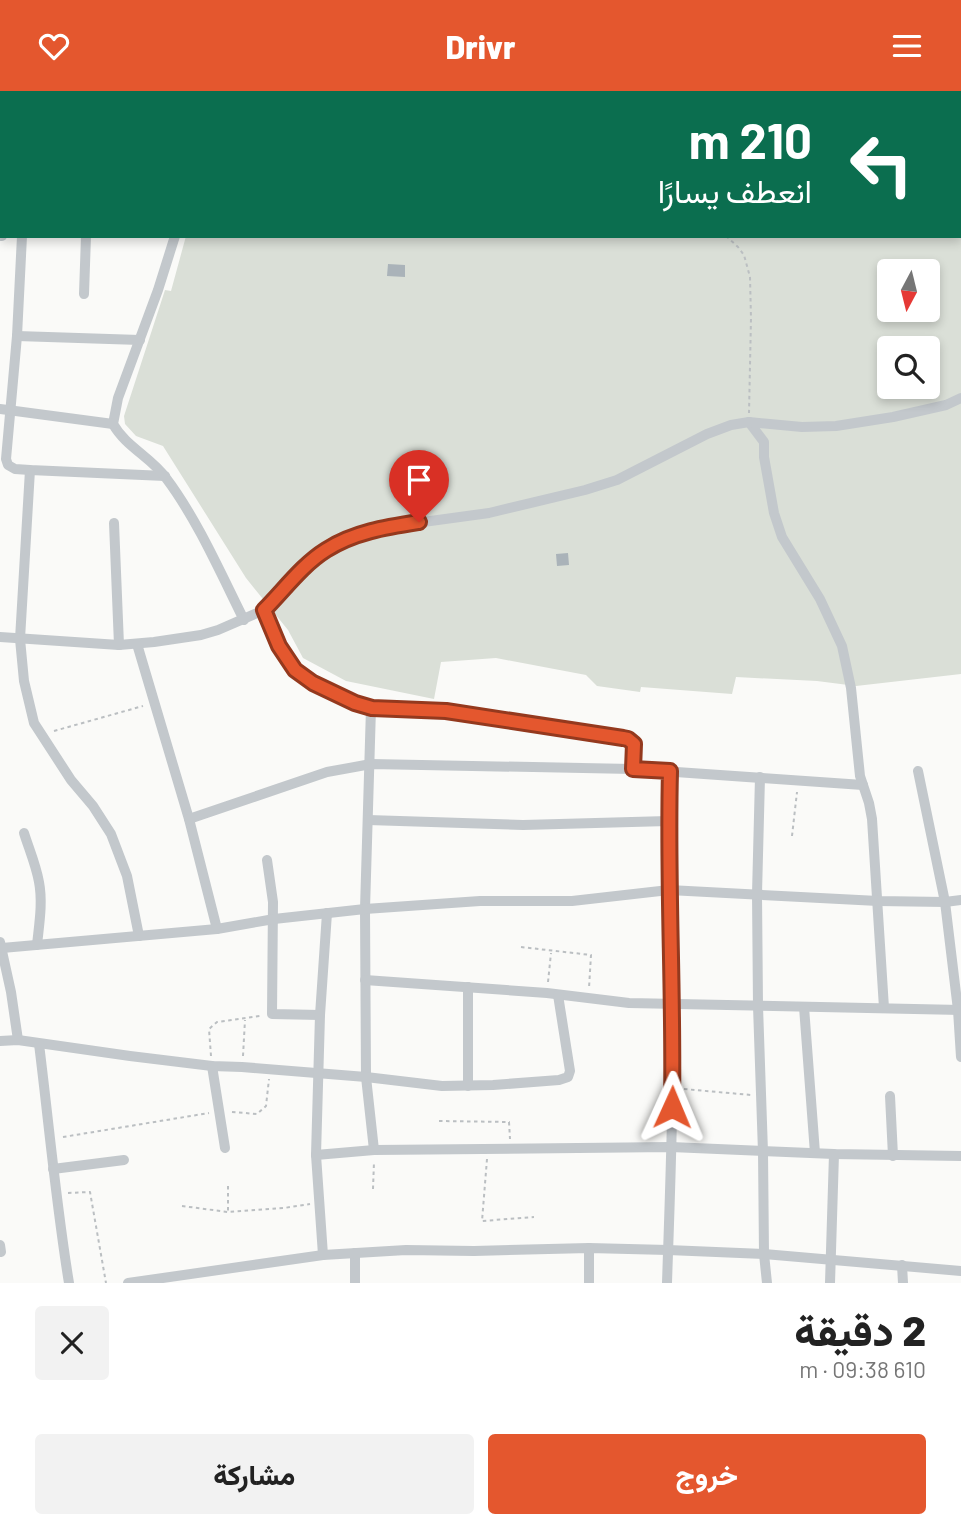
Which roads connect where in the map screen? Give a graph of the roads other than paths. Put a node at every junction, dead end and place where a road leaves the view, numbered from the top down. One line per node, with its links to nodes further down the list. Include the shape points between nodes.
1 (22, 238): 5 (street)
2 (86, 238): 4 (street)
3 (174, 238): 6 (street)
4 (84, 294)
5 (17, 336): 6 (street); 8 (street)
6 (140, 340): 10 (street)
7 (961, 398): 9 (street, via 920,411 836,426)
8 (5, 409): 10 (street); 11 (street, via 7,462)
9 (749, 422): 14 (street, via 708,434 617,480 585,490 489,513 394,526 352,537 314,559); 26 (street, via 764,442 782,537 842,646)
10 (113, 424): 12 (street, via 120,436)
11 (30, 470): 12 (street); 17 (street)
12 (165, 475): 15 (street)
13 (114, 523): 19 (street)
14 (264, 610): 15 (street); 20 (street, via 295,670 335,695)
15 (244, 620): 18 (street, via 201,635)
16 (0, 637): 17 (street)
17 (20, 639): 19 (street); 41 (street, via 34,723 111,834 127,876)
18 (136, 644): 19 (street); 27 (street)
19 (119, 645)
20 (372, 708): 21 (street); 22 (street, via 446,711 628,739 634,747)
21 (371, 765): 22 (street); 27 (street, via 327,772); 28 (street)
22 (633, 769): 23 (street)
23 (670, 771): 25 (street); 29 (street)
24 (918, 771): 36 (street)
25 (760, 778): 26 (street); 33 (street)
26 (863, 785): 35 (street, via 872,819)
27 (189, 819): 40 (street)
28 (368, 820): 29 (street, via 523,825); 37 (street)
29 (668, 821): 32 (street)
30 (24, 832): 43 (street, via 40,888)
31 (267, 860): 39 (street)
32 (669, 890): 33 (street); 37 (street, via 572,901 480,901); 47 (street)
33 (757, 894): 35 (street); 48 (street)
34 (961, 900): 36 (street)
35 (878, 901): 36 (street); 50 (street)
36 (945, 902): 51 (street)
37 (365, 909): 38 (street); 44 (street)
38 (327, 913): 39 (street); 52 (street)
39 (274, 919): 40 (street); 52 (street, via 272,1014)
40 (217, 929): 41 (street)
41 (139, 936): 43 (street)
42 (1, 945): 43 (street); 53 (street)
43 (37, 945)
44 (365, 980): 45 (street); 59 (street)
45 (468, 986): 46 (street); 60 (street)
46 (553, 994): 47 (street); 60 (street, via 568,1077)
47 (673, 1005): 48 (street); 62 (street)
48 (758, 1006): 49 (street); 65 (street)
49 (804, 1007): 50 (street); 66 (street)
50 (884, 1009): 51 (street)
51 (960, 1010): 56 (street)
52 (320, 1015): 58 (street)
53 (18, 1040): 54 (street); 55 (street)
54 (0, 1041)
55 (39, 1044): 57 (street); 72 (street)
56 (961, 1057)
57 (212, 1066): 58 (street); 63 (street)
58 (319, 1074): 59 (street); 68 (street)
59 (366, 1077): 60 (street); 64 (street)
60 (468, 1086)
61 (890, 1096): 69 (street)
62 (671, 1147): 64 (street); 65 (street); 74 (street)
63 (225, 1148)
64 (374, 1150): 68 (street)
65 (763, 1151): 66 (street); 76 (street)
66 (815, 1153): 67 (street)
67 (834, 1154): 69 (street); 78 (street)
68 (316, 1155): 77 (street)
69 (893, 1156): 70 (street)
70 (961, 1156)
71 (124, 1160): 72 (street)
72 (53, 1169): 81 (street)
73 (589, 1248): 74 (street); 75 (street); 84 (street)
74 (668, 1250): 76 (street); 85 (street)
75 (355, 1253): 77 (street); 83 (street)
76 (764, 1254): 78 (street); 86 (street)
77 (323, 1255): 82 (street)
78 (830, 1259): 79 (street); 87 (street)
79 (902, 1265): 80 (street); 88 (street)
80 (961, 1272)
81 (69, 1283)
82 (128, 1283)
83 (355, 1283)
84 (589, 1283)
85 (667, 1283)
86 (767, 1283)
87 (830, 1283)
88 (903, 1283)

